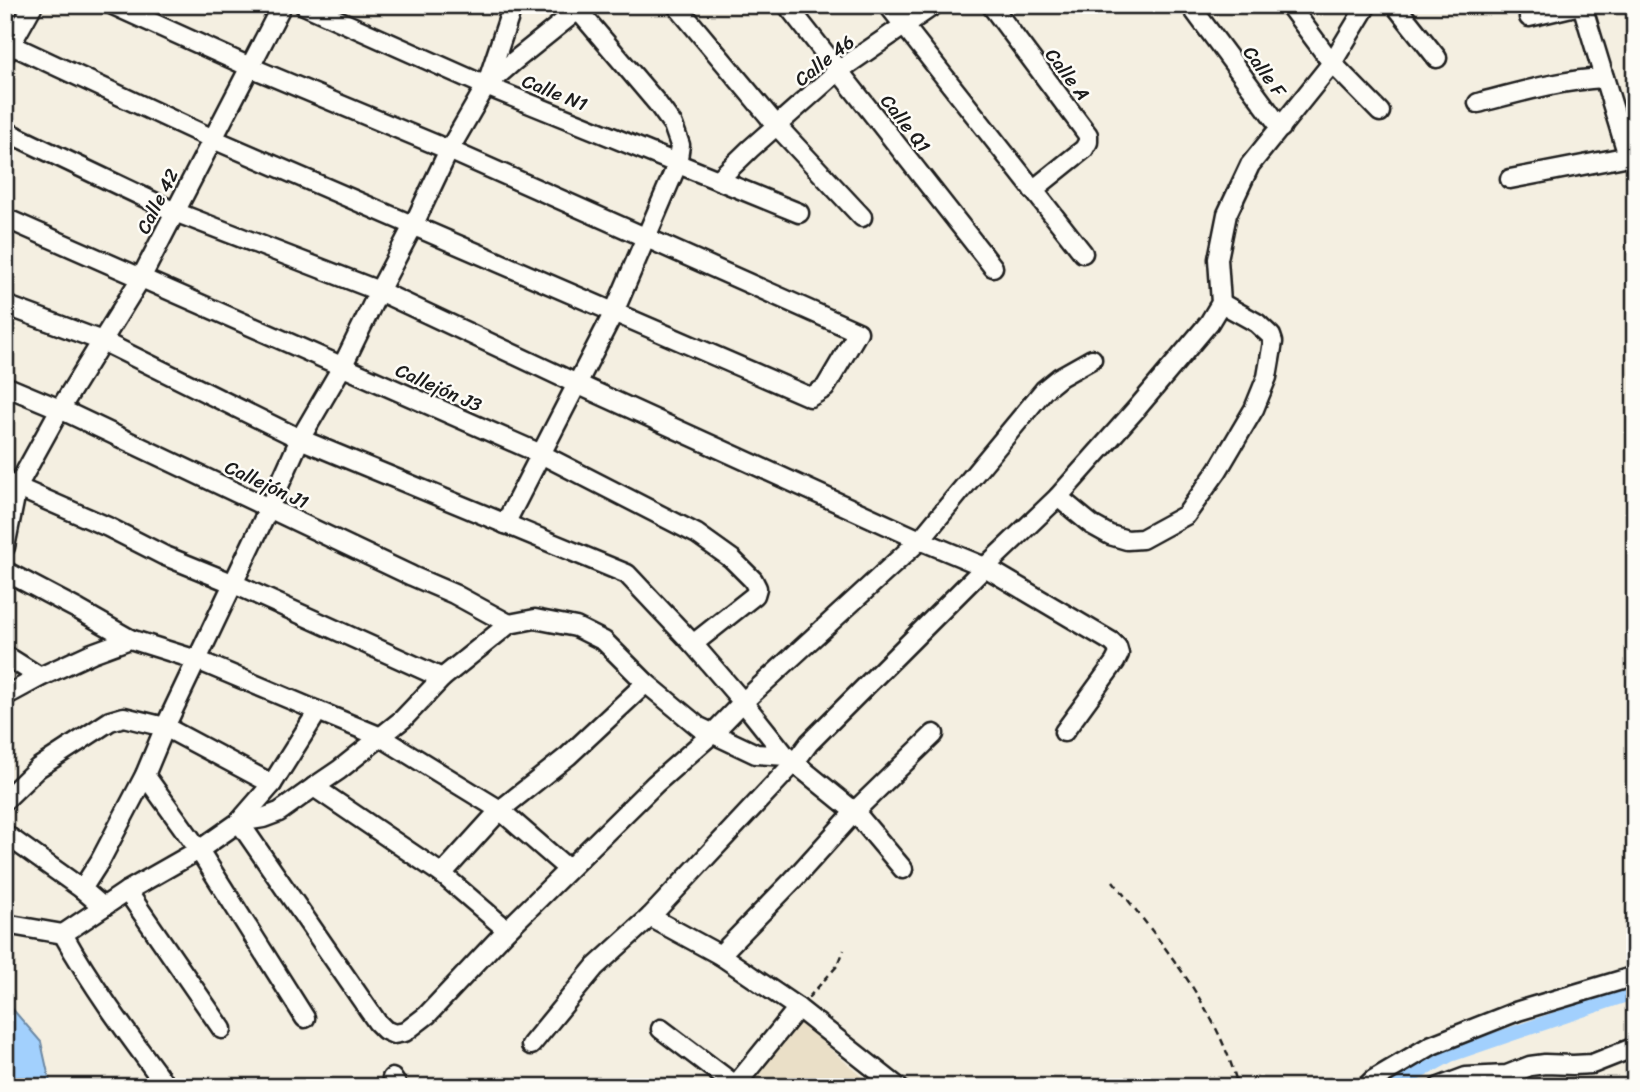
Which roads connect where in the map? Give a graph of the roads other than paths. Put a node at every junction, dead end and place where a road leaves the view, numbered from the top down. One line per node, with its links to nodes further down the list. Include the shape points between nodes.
1 (33, 5): 19 (street)
2 (113, 5): 22 (street)
3 (282, 5): 22 (street, Calle 42)
4 (304, 5): 25 (street, Calle N1)
5 (513, 5): 25 (street)
6 (676, 5): 28 (street)
7 (787, 5): 23 (street, Calle Q1)
8 (888, 5): 18 (street)
9 (934, 5): 18 (street, Calle 46)
10 (990, 5): 37 (street, Calle A, via 1088,135 1084,149)
11 (1190, 5): 29 (street, Calle F)
12 (1289, 5): 21 (street)
13 (1367, 5): 21 (street)
14 (1395, 5): 20 (street)
15 (1581, 5): 17 (street); 24 (street)
16 (581, 7): 25 (street); 34 (street, via 673,125 680,145)
17 (1529, 17)
18 (905, 27): 23 (street, Calle 46); 37 (street)
19 (7, 47): 31 (street)
20 (1437, 58)
21 (1332, 63): 27 (street); 29 (street)
22 (250, 67): 31 (street, Calle 42); 32 (street)
23 (838, 71): 28 (street, Calle 46); 45 (street, Calle Q1)
24 (1604, 78): 26 (street); 33 (street)
25 (486, 86): 32 (street); 34 (street, Calle N1)
26 (1478, 103)
27 (1380, 112)
28 (777, 126): 36 (street); 40 (street)
29 (1280, 128): 48 (street, via 1250,165 1227,214 1218,259)
30 (5, 131): 38 (street)
31 (213, 139): 38 (street, Calle 42); 42 (street)
32 (449, 150): 42 (street); 43 (street)
33 (1631, 155): 35 (street)
34 (677, 165): 36 (street, Calle N1); 43 (street)
35 (1510, 179)
36 (718, 180): 39 (street, Calle N1)
37 (1033, 190): 44 (street)
38 (175, 212): 46 (street, Calle 42); 47 (street)
39 (799, 213)
40 (862, 217)
41 (5, 218): 46 (street, Callejón J3)
42 (413, 226): 47 (street); 50 (street)
43 (646, 237): 50 (street); 50 (street, via 858,332 825,388 810,397)
44 (1083, 253)
45 (993, 267)
46 (141, 278): 51 (street, Calle 42); 53 (street, Callejón J3)
47 (379, 291): 53 (street); 54 (street)
48 (1221, 303): 60 (street, via 1209,323); 60 (street, via 1257,323 1273,342 1267,377 1254,410 1186,515 1142,539 1127,540 1092,525)
49 (5, 306): 51 (street)
50 (614, 312): 54 (street)
51 (102, 341): 56 (street, Calle 42); 57 (street)
52 (1092, 359): 63 (street, via 1044,390)
53 (342, 367): 57 (street); 58 (street, Callejón J3)
54 (577, 384): 58 (street); 63 (street)
55 (5, 386): 56 (street, Callejón J1)
56 (60, 410): 59 (street, Calle 42); 61 (street, Callejón J1)
57 (300, 439): 61 (street); 62 (street)
58 (541, 454): 62 (street); 70 (street, Callejón J3, via 697,534 753,580 755,595)
59 (11, 485): 64 (street, Calle 42); 67 (street)
60 (1058, 497): 65 (street)
61 (269, 508): 67 (street); 68 (street, Callejón J1)
62 (505, 524): 70 (street, via 627,574)
63 (920, 540): 65 (street); 77 (street)
64 (5, 547)
65 (985, 567): 80 (street, via 1117,647 1115,662); 84 (street)
66 (5, 571): 69 (street)
67 (232, 583): 72 (street); 74 (street)
68 (509, 624): 74 (street); 75 (street, via 536,619 576,627 604,641)
69 (130, 639): 72 (street); 73 (street)
70 (693, 645): 77 (street)
71 (5, 655): 73 (street)
72 (198, 660): 78 (street); 79 (street)
73 (40, 677): 76 (street)
74 (442, 678): 83 (street)
75 (646, 683): 81 (street); 89 (street, via 568,756)
76 (5, 696)
77 (743, 702): 81 (street); 84 (street)
78 (318, 711): 83 (street); 86 (street)
79 (164, 727): 85 (street); 86 (street); 88 (street, via 124,718 110,721 38,768)
80 (1064, 732)
81 (712, 734): 84 (street, via 756,754); 94 (street)
82 (934, 734): 90 (street)
83 (381, 737): 87 (street); 89 (street)
84 (791, 759): 90 (street); 100 (street)
85 (145, 775): 93 (street); 97 (street)
86 (272, 784): 91 (street)
87 (314, 787): 91 (street, via 279,812); 96 (street)
88 (5, 800)
89 (500, 810): 94 (street); 96 (street)
90 (855, 812): 95 (street); 104 (street)
91 (239, 822): 93 (street); 102 (street, via 377,1022 394,1034 405,1032 427,1015)
92 (5, 834): 97 (street)
93 (199, 850): 98 (street); 107 (street)
94 (568, 869): 102 (street)
95 (903, 869)
96 (442, 874): 102 (street)
97 (82, 888): 99 (street)
98 (127, 891): 99 (street); 108 (street)
99 (103, 907): 103 (street)
100 (650, 917): 104 (street); 110 (street, via 596,967)
101 (5, 924): 103 (street)
102 (507, 930)
103 (63, 934): 113 (street, via 115,1017)
104 (720, 956): 106 (street)
105 (1635, 976): 115 (street, via 1518,1011 1432,1045)
106 (798, 1008): 112 (street); 114 (street)
107 (306, 1018)
108 (222, 1029)
109 (661, 1029): 112 (street)
110 (531, 1045)
111 (1635, 1046): 116 (street, via 1591,1064 1530,1066 1507,1074 1466,1077)
112 (734, 1086)
113 (167, 1087)
114 (898, 1087)
115 (1366, 1087)
116 (1439, 1087)

